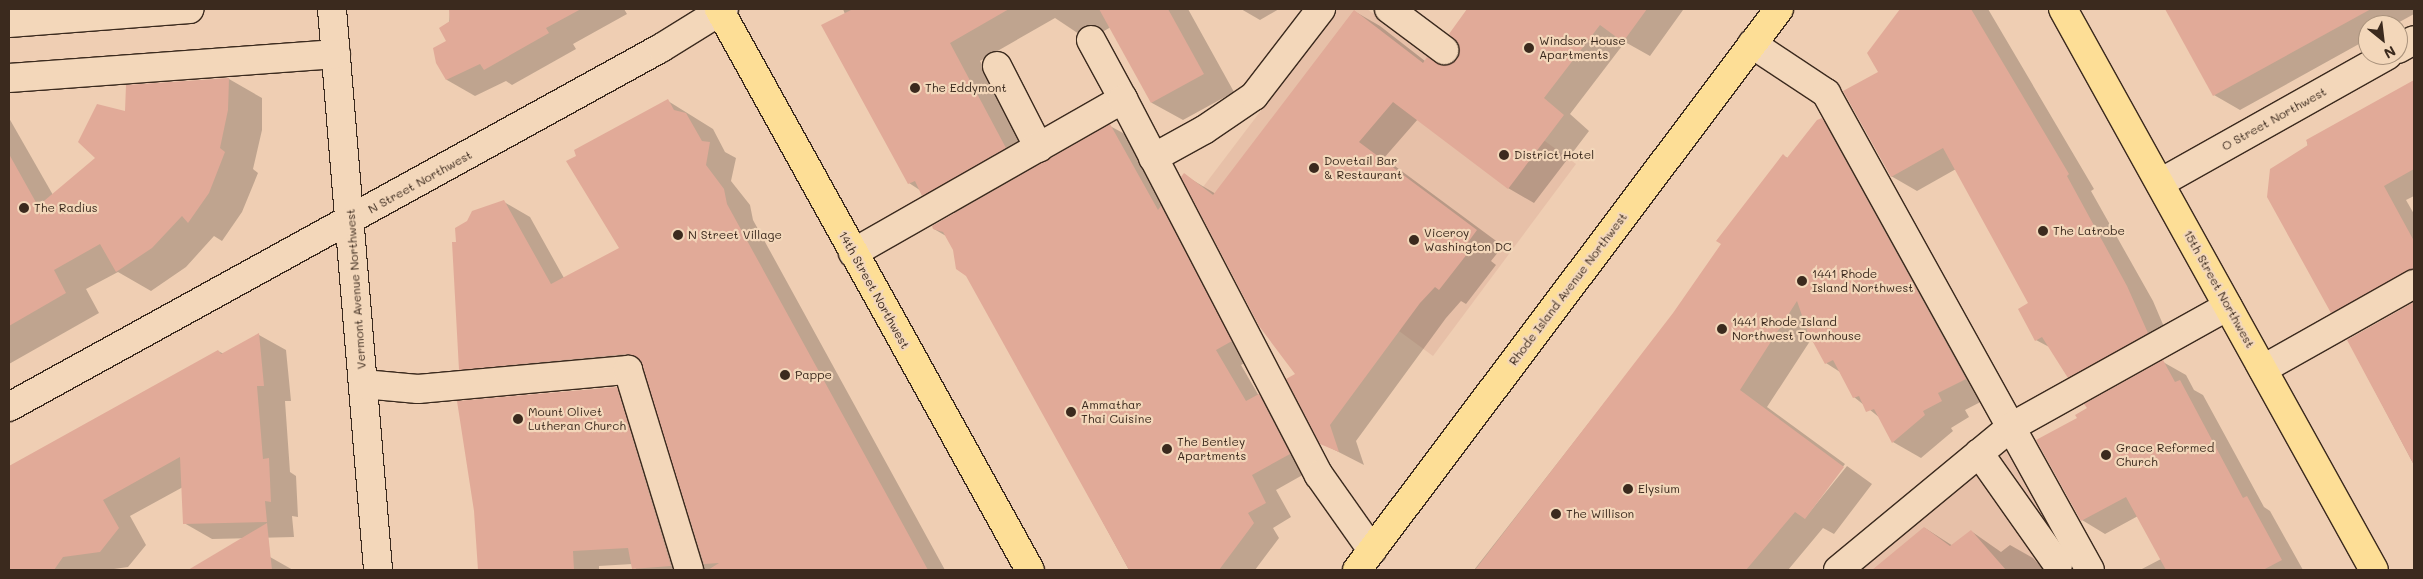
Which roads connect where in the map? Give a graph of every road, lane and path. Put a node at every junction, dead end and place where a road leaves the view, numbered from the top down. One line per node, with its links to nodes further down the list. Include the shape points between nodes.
1 (189, 9): 8 (street)
2 (332, 9): 12 (street, Vermont Avenue Northwest)
3 (1321, 9): 18 (street, via 1254,96 1204,130)
4 (1390, 9): 11 (street)
5 (1779, 9): 10 (main road, Rhode Island Avenue Northwest)
6 (2063, 9): 19 (main road, 15th Street Northwest)
7 (721, 10): 20 (street, N Street Northwest, via 662,48); 21 (main road, 14th Street Northwest)
8 (9, 23)
9 (1091, 40): 16 (street)
10 (1752, 44): 27 (street, via 1826,93); 29 (main road, Rhode Island Avenue Northwest)
11 (1444, 50)
12 (336, 54): 15 (street); 20 (street, Vermont Avenue Northwest)
13 (2370, 65): 19 (street, O Street Northwest)
14 (997, 66): 17 (street)
15 (9, 78)
16 (1123, 100): 17 (street); 18 (street)
17 (1039, 148): 21 (street)
18 (1152, 158): 29 (street)
19 (2160, 183): 23 (main road, 15th Street Northwest)
20 (351, 220): 25 (street, Vermont Avenue Northwest); 26 (street, N Street Northwest)
21 (853, 253): 33 (main road, 14th Street Northwest)
22 (2414, 284): 24 (street)
23 (2228, 306): 24 (main road, 15th Street Northwest); 27 (street)
24 (2263, 369): 36 (main road, 15th Street Northwest)
25 (363, 384): 31 (street, Vermont Avenue Northwest); 32 (street, via 418,389 628,370)
26 (9, 407)
27 (2011, 427): 28 (street); 35 (street)
28 (1979, 453): 30 (street); 34 (street)
29 (1364, 560)
30 (2058, 565)
31 (378, 570)
32 (689, 570)
33 (1030, 570)
34 (1838, 570)
35 (2090, 570)
36 (2374, 570)

